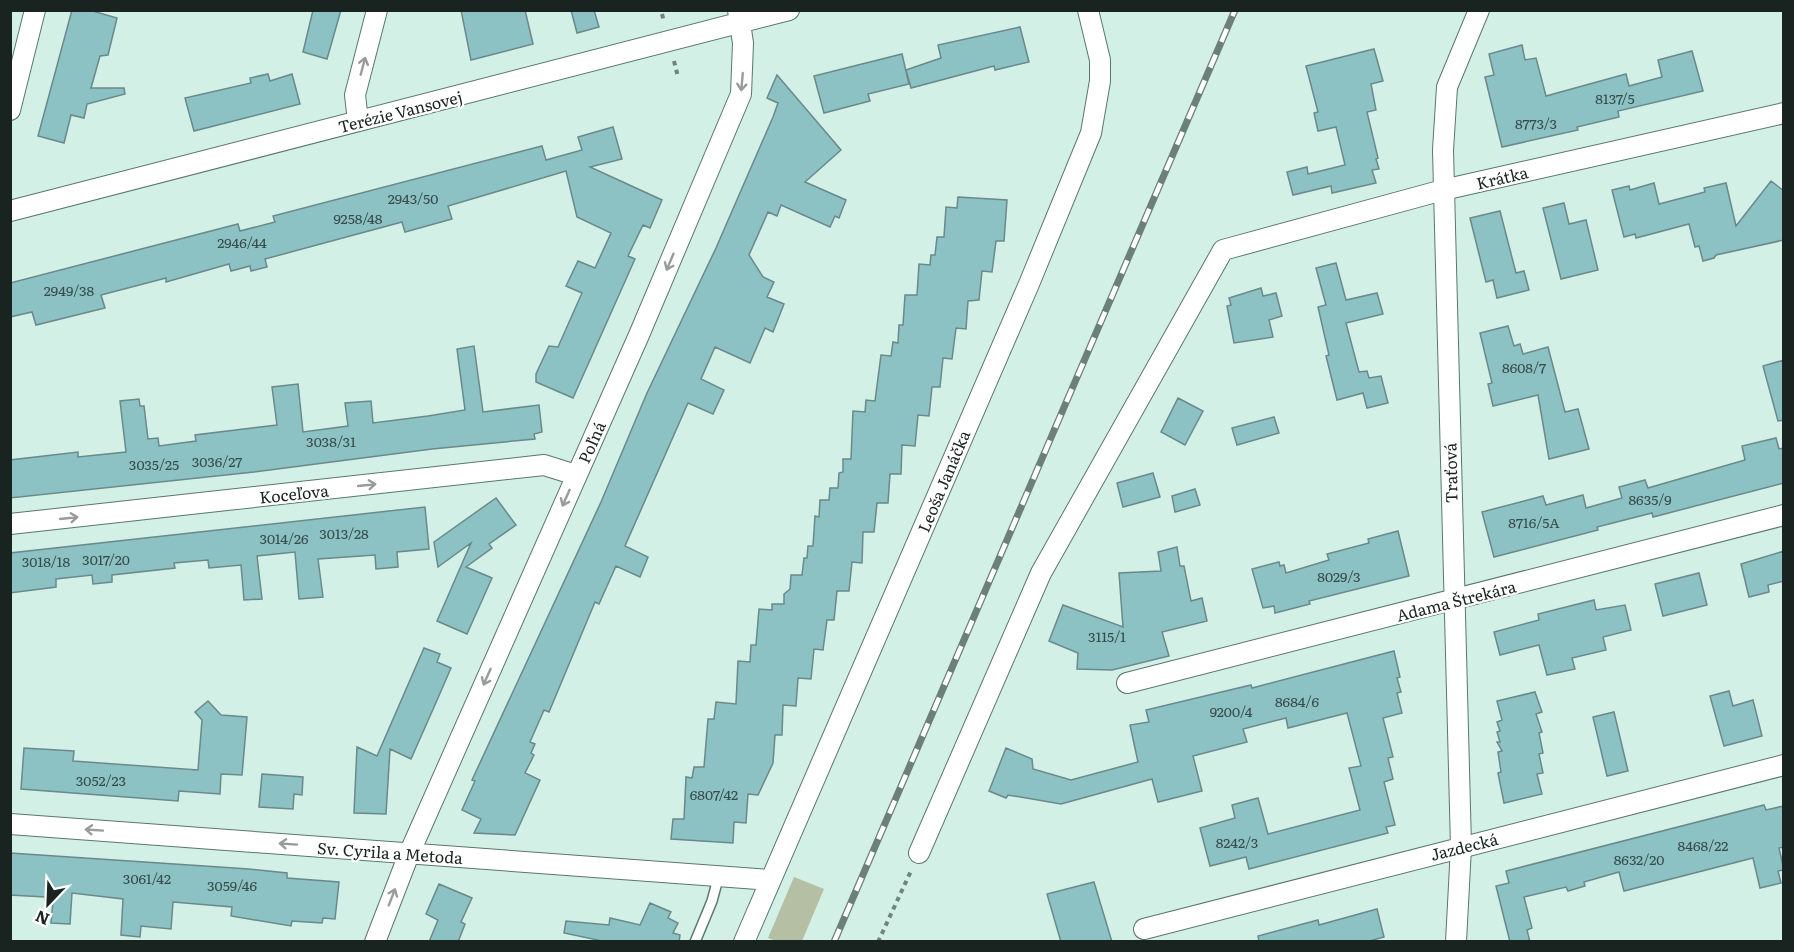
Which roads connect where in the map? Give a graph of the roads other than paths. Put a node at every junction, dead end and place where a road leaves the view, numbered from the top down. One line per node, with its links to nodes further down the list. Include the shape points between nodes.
1 (35, 10): 7 (street)
2 (377, 10): 9 (street, one-way to 2, via 355,95)
3 (789, 10): 6 (street, Terézie Vansovej)
4 (1088, 10): 23 (street, Leoša Janáčka, via 1100,60 1091,133)
5 (1479, 10): 10 (street, Traťová, via 1447,87)
6 (739, 17): 9 (street, Terézie Vansovej); 12 (street, Poľná, one-way to 12, via 741,94)
7 (10, 110)
8 (1784, 112): 10 (street, Krátka)
9 (358, 121): 11 (street, Terézie Vansovej)
10 (1443, 190): 15 (street, Traťová); 20 (street, Krátka, via 1223,250 1041,573)
11 (10, 211)
12 (576, 475): 14 (street, Koceľova, one-way to 12, via 544,465); 21 (street, Poľná, one-way to 21)
13 (1784, 515): 15 (street, Adama Štrekára)
14 (10, 524)
15 (1453, 601): 16 (street, Adama Štrekára); 19 (street, Traťová)
16 (1127, 683)
17 (1784, 765): 19 (street, Jazdecká)
18 (10, 824): 21 (street, Sv. Cyrila a Metoda, one-way to 18)
19 (1461, 847): 24 (street, Jazdecká); 28 (street, Traťová)
20 (919, 853)
21 (409, 854): 22 (street, Sv. Cyrila a Metoda); 25 (street, Poľná, one-way to 21)
22 (719, 875): 23 (street, Sv. Cyrila a Metoda); 26 (lane)
23 (770, 880): 27 (street, Leoša Janáčka)
24 (1144, 929)
25 (375, 942)
26 (695, 942)
27 (744, 942)
28 (1456, 942)

